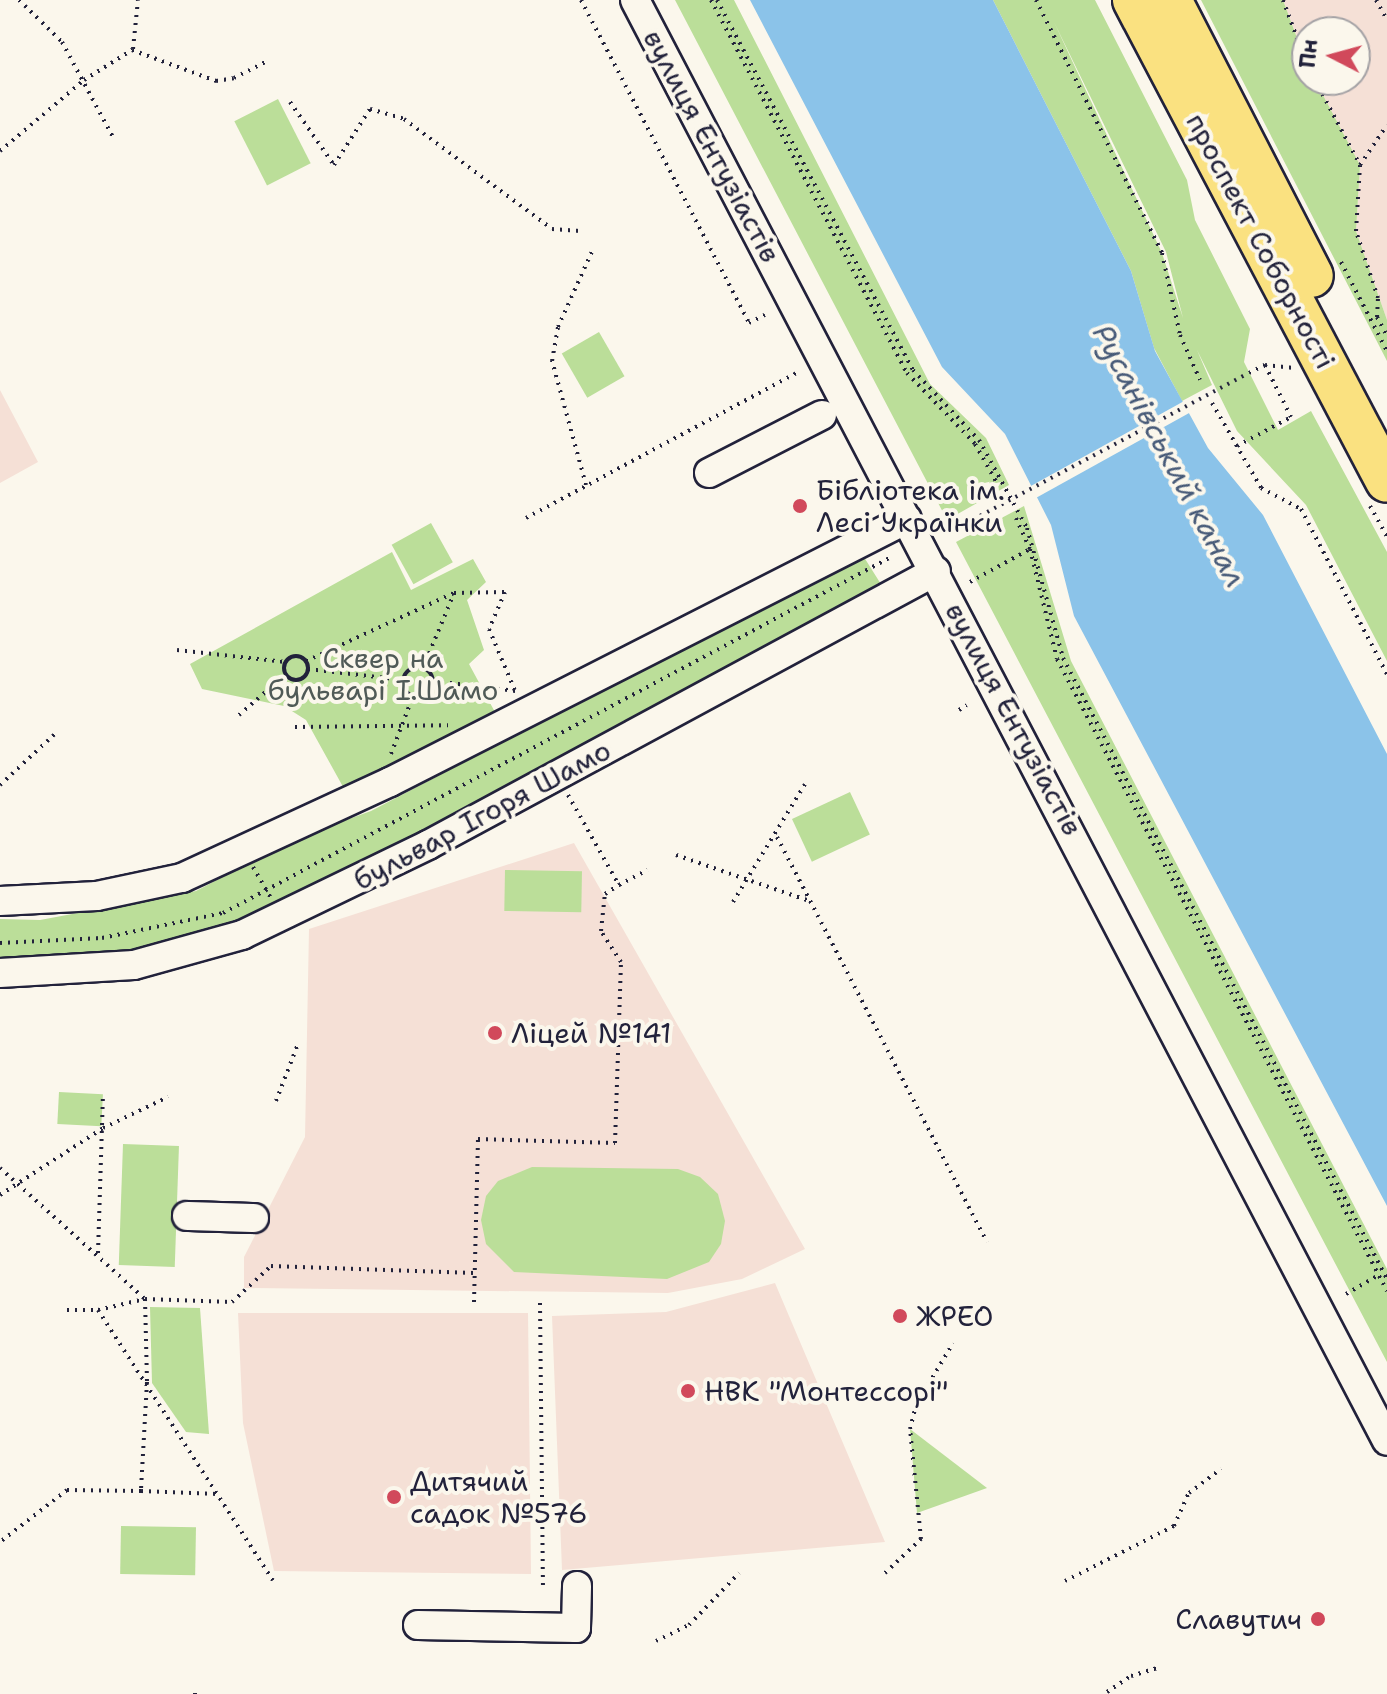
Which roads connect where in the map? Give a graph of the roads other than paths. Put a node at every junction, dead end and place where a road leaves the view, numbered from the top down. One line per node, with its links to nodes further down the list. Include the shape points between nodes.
1 (635, 0): 8 (street, вулиця Ентузіастів)
2 (1134, 0): 7 (highway, проспект Соборності)
3 (1170, 0): 5 (highway, проспект Соборності)
4 (822, 415): 6 (street)
5 (1387, 423)
6 (709, 473)
7 (1387, 481)
8 (907, 519): 9 (street, вулиця Ентузіастів); 10 (street, via 182,878 125,890)
9 (936, 571): 11 (street, бульвар Ігоря Шамо, via 428,845 242,935 134,965); 14 (street, вулиця Ентузіастів)
10 (0, 901)
11 (0, 973)
12 (187, 1216): 13 (street)
13 (254, 1218)
14 (1387, 1441)
15 (577, 1586): 16 (street, via 576,1628)
16 (418, 1625)

